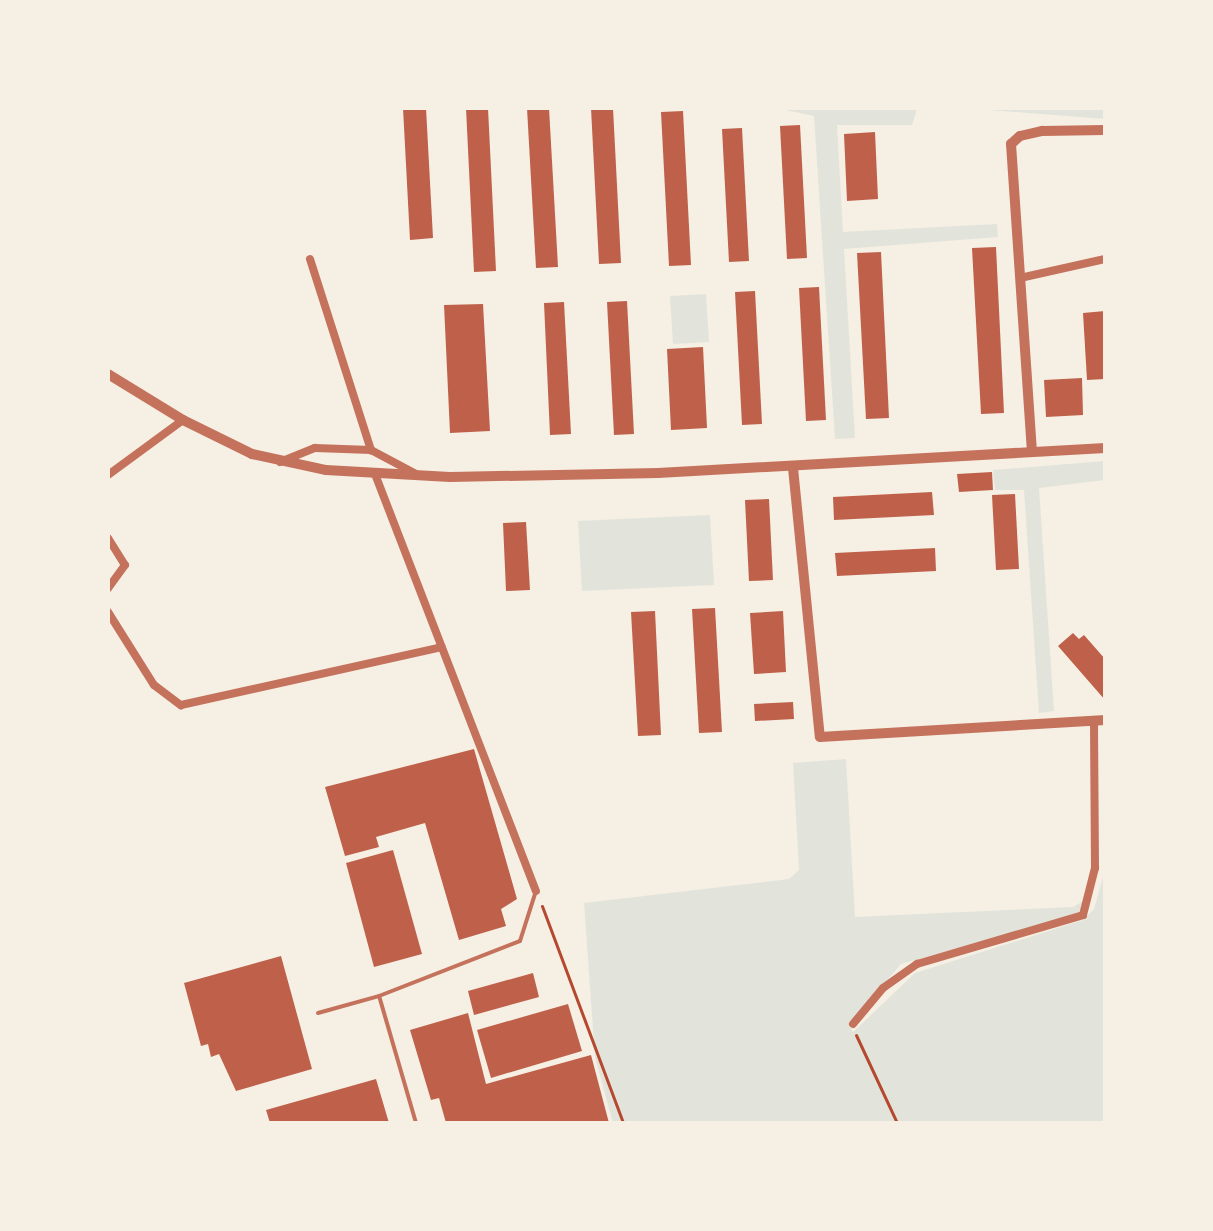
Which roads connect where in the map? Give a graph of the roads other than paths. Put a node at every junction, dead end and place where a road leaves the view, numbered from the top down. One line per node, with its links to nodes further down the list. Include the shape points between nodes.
1 (1105, 130): 4 (street, via 1042,131 1011,144)
2 (310, 259): 8 (street)
3 (1105, 259): 4 (street)
4 (1020, 278): 9 (street)
5 (108, 374): 6 (street)
6 (183, 420): 10 (street); 13 (street)
7 (1105, 448): 9 (street)
8 (371, 450): 10 (street, via 315,448); 14 (street)
9 (1032, 452): 11 (street)
10 (280, 462): 12 (street)
11 (793, 468): 14 (street); 19 (street, via 820,737)
12 (375, 474): 14 (street); 18 (street)
13 (108, 475)
14 (423, 476)
15 (108, 538): 16 (street, via 125,565)
16 (108, 588)
17 (108, 612): 18 (street, via 154,685 181,705)
18 (442, 647): 20 (street)
19 (1100, 720): 23 (street, via 1095,868 1083,915 917,964 883,988)
20 (536, 891): 21 (lane, via 520,941)
21 (379, 996): 22 (lane); 24 (lane)
22 (318, 1013)
23 (853, 1024)
24 (416, 1123)

